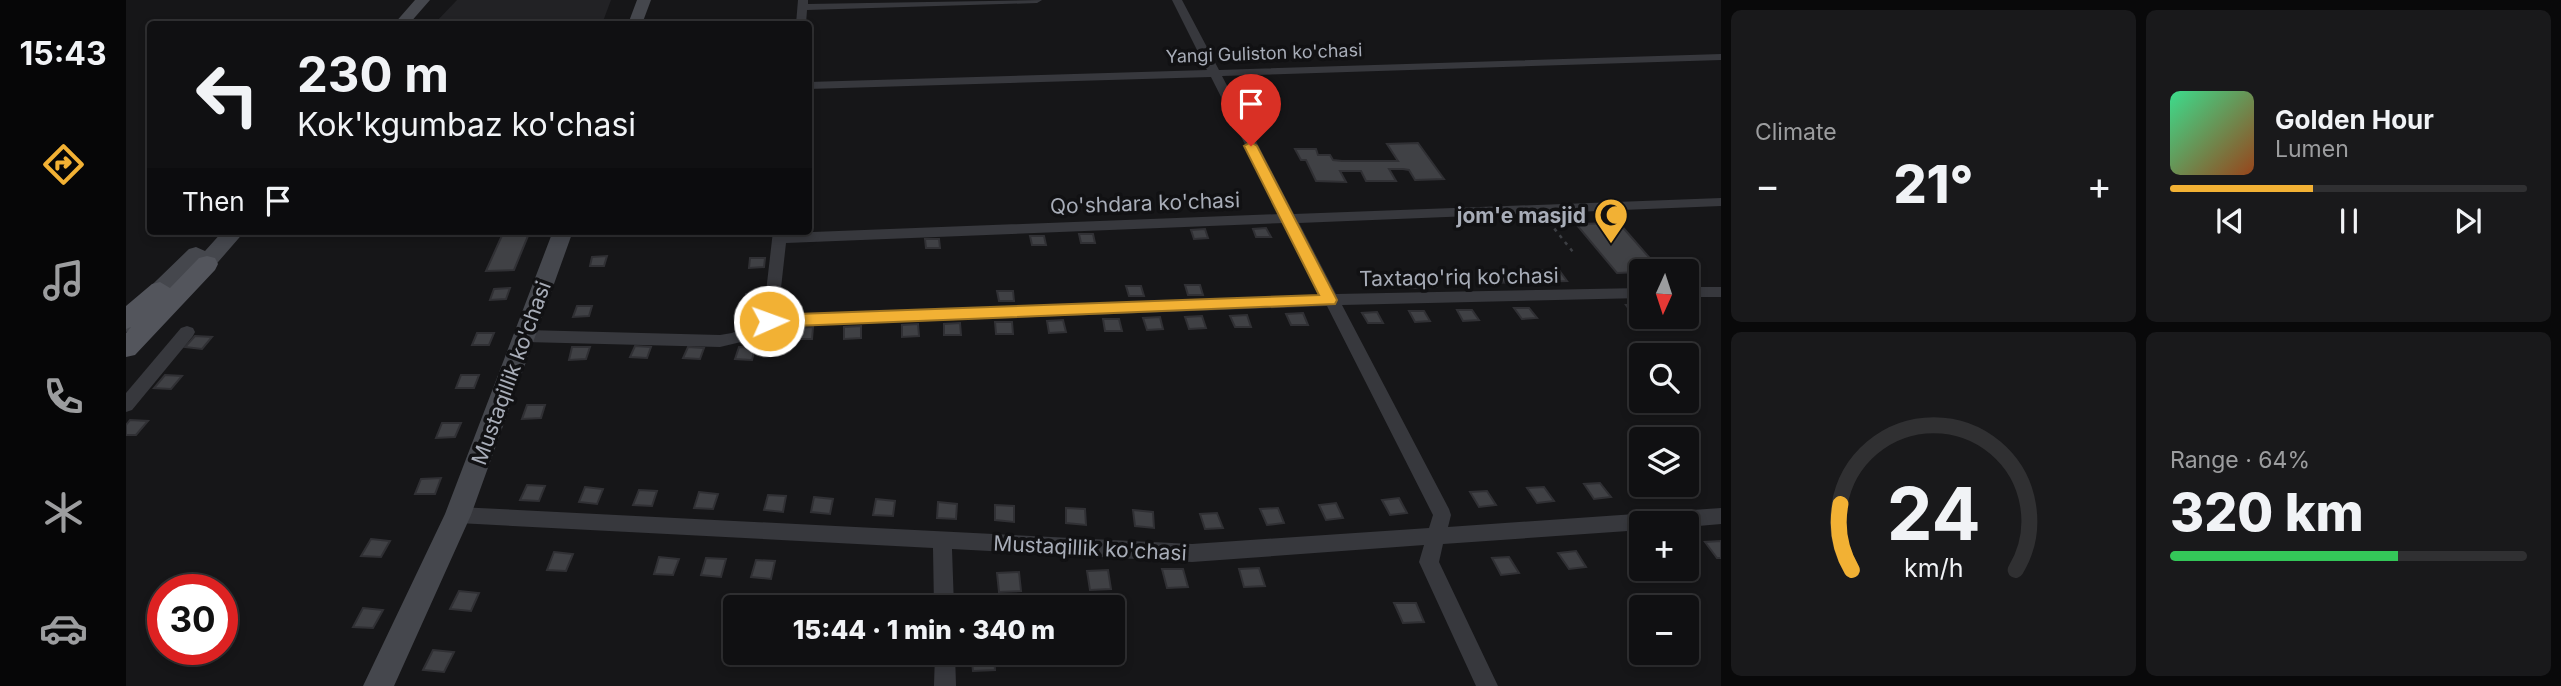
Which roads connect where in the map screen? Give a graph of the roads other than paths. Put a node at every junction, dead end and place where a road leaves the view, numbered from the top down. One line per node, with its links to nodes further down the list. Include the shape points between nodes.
1 (423, 0): 7 (main road)
2 (436, 0): 8 (main road)
3 (644, 0): 9 (main road)
4 (1037, 0): 6 (street)
5 (1177, 0): 11 (street)
6 (802, 4)
7 (404, 21)
8 (418, 21)
9 (636, 21)
10 (1721, 57): 11 (street, Yangi Guliston ko'chasi)
11 (1213, 73): 12 (street, Yangi Guliston ko'chasi); 14 (street)
12 (812, 86)
13 (1721, 202): 14 (street, Qo'shdara ko'chasi)
14 (1288, 219): 15 (street, Qo'shdara ko'chasi); 25 (street)
15 (812, 233)
16 (214, 235): 21 (main road)
17 (231, 235): 20 (main road)
18 (562, 235): 29 (main road, Mustaqillik ko'chasi)
19 (780, 235): 26 (street)
20 (206, 264): 30 (main road); 31 (main road)
21 (182, 271): 27 (main road)
22 (1699, 292): 23 (street)
23 (1721, 292)
24 (1629, 293): 25 (street, Taxtaqo'riq ko'chasi)
25 (1329, 300): 26 (street, Taxtaqo'riq ko'chasi); 35 (street, via 1442,515)
26 (769, 321): 29 (street, Taxtaqo'riq ko'chasi, via 720,341)
27 (126, 322)
28 (187, 332): 32 (street)
29 (526, 336): 33 (main road, Mustaqillik ko'chasi)
30 (126, 342)
31 (126, 348)
32 (126, 405)
33 (458, 515): 36 (street, Mustaqillik ko'chasi); 39 (main road, Mustaqillik ko'chasi)
34 (1721, 516): 35 (street, Mustaqillik ko'chasi)
35 (1434, 537): 36 (street, Mustaqillik ko'chasi, via 1192,553); 41 (street, via 1429,562)
36 (942, 541): 37 (street)
37 (944, 595)
38 (944, 665): 40 (street)
39 (378, 686)
40 (945, 686)
41 (1487, 686)

